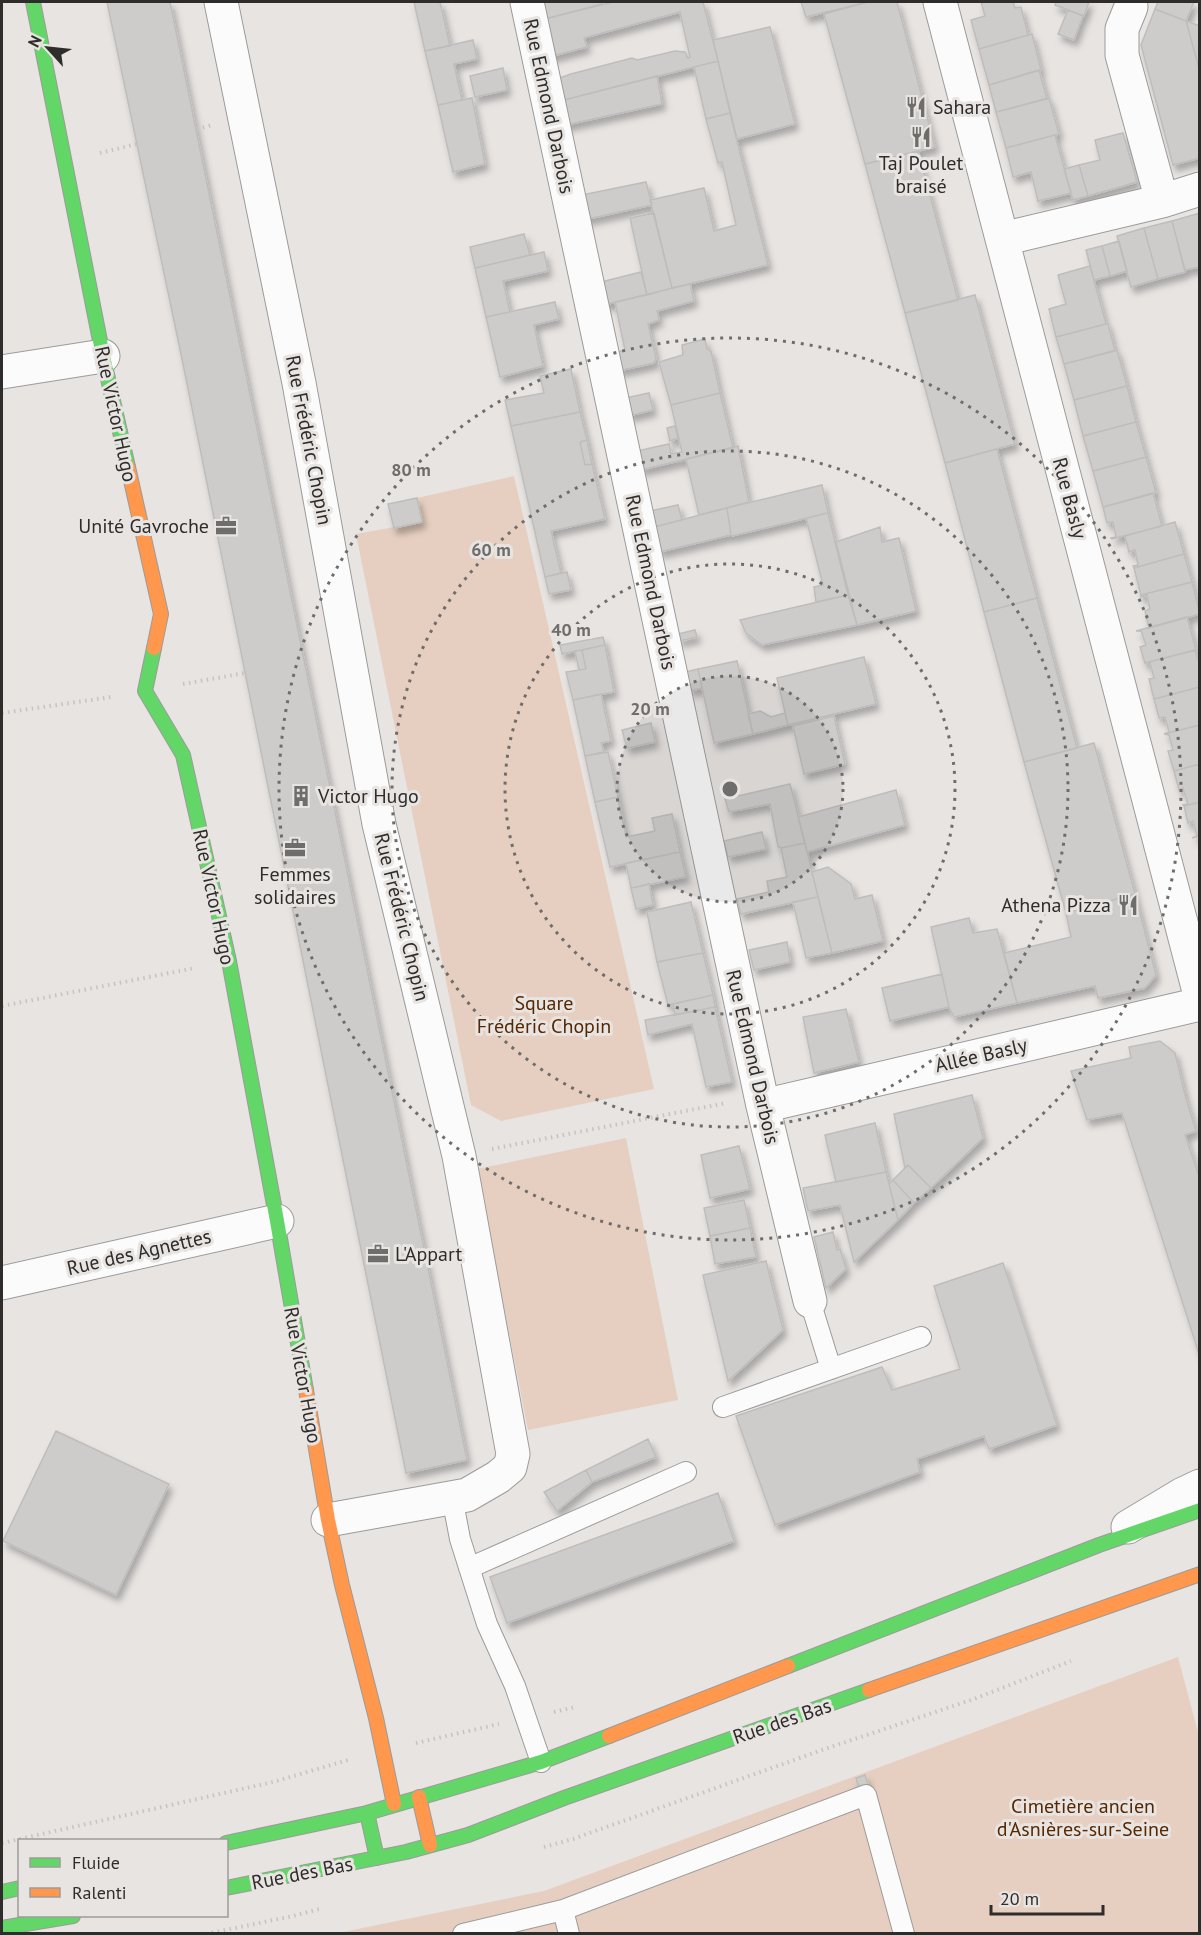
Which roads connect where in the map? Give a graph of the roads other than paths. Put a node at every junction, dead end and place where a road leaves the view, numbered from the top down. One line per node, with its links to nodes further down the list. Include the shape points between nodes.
1 (33, 2): 9 (main road, Rue Victor Hugo)
2 (221, 2): 22 (street, Rue Frédéric Chopin, via 299,383 379,824 459,1156 513,1454 510,1467 498,1477 467,1495)
3 (527, 2): 13 (street, Rue Edmond Darbois)
4 (940, 2): 8 (street, Rue Basly)
5 (1131, 7): 7 (street, via 1122,29 1122,55)
6 (1200, 189): 7 (street)
7 (1162, 201): 8 (street)
8 (1002, 239): 11 (street, Rue Basly)
9 (103, 356): 10 (street); 14 (main road, Rue Victor Hugo, via 161,614 145,692 183,755 229,961)
10 (2, 372)
11 (1200, 994)
12 (1200, 1004): 13 (street, Allée Basly)
13 (763, 1107): 16 (street, Rue Edmond Darbois)
14 (277, 1221): 15 (street, Rue des Agnettes); 24 (main road, Rue Victor Hugo)
15 (2, 1283)
16 (810, 1301): 18 (lane)
17 (921, 1337): 18 (lane)
18 (831, 1369): 19 (lane)
19 (723, 1407)
20 (686, 1472): 26 (lane)
21 (1200, 1486): 25 (street)
22 (452, 1497): 24 (street, Rue Frédéric Chopin); 26 (lane)
23 (1200, 1510): 25 (main road)
24 (328, 1520): 32 (main road, Rue Victor Hugo)
25 (1099, 1545): 30 (main road)
26 (469, 1568): 30 (lane, via 486,1624 515,1686)
27 (1200, 1574): 29 (main road, Rue des Bas)
28 (1200, 1583): 29 (street, Rue des Bas)
29 (1134, 1598): 35 (main road, Rue des Bas, via 468,1835)
30 (540, 1762): 31 (main road)
31 (419, 1797): 32 (main road); 35 (main road)
32 (394, 1804): 33 (main road)
33 (367, 1813): 34 (main road); 36 (main road, Rue des Bas)
34 (228, 1843)
35 (430, 1845): 36 (main road, Rue des Bas)
36 (377, 1858): 38 (main road, Rue des Bas)
37 (18, 1888): 39 (main road)
38 (228, 1888)
39 (2, 1892)
40 (563, 1910): 43 (lane); 44 (lane); 45 (lane, via 866,1795)
41 (67, 1917): 42 (main road)
42 (2, 1928)
43 (463, 1934)
44 (569, 1934)
45 (904, 1934)

